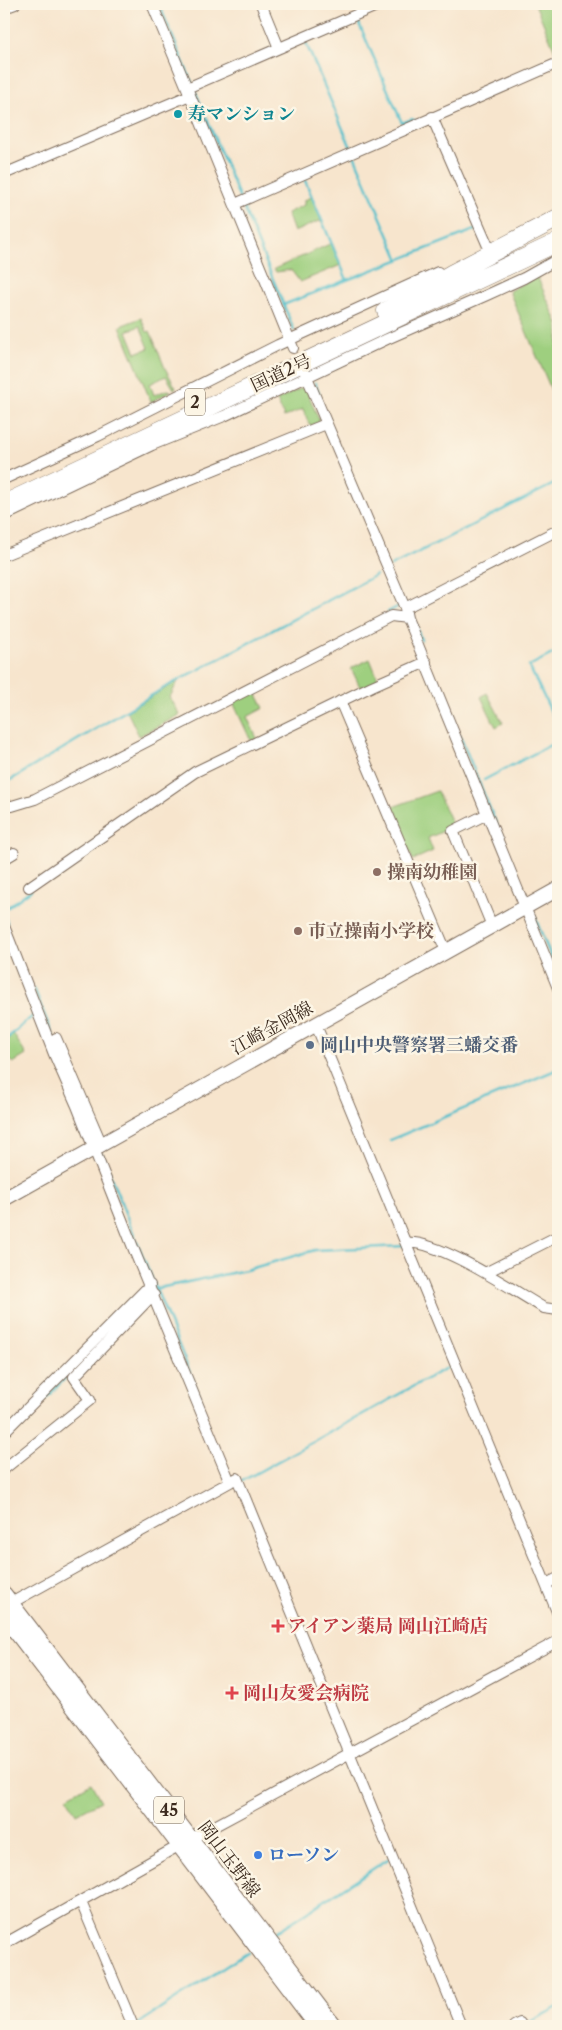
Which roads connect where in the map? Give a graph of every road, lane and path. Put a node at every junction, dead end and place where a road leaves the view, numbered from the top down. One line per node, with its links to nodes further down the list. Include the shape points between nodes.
1 (15, 4): 5 (street)
2 (152, 4): 8 (street)
3 (261, 4): 6 (street)
4 (381, 4): 6 (street)
5 (4, 8)
6 (280, 48): 8 (street)
7 (558, 63): 9 (street)
8 (190, 89): 10 (street); 11 (street)
9 (432, 117): 11 (street); 16 (street)
10 (4, 174)
11 (239, 202): 20 (street)
12 (558, 211): 16 (street)
13 (558, 218): 19 (highway)
14 (558, 230): 19 (highway, 国道2号 / 2)
15 (558, 242): 21 (highway, 国道2号 / 2)
16 (488, 246): 20 (street)
17 (558, 254): 21 (highway, via 373,337)
18 (558, 259): 22 (street, via 524,278)
19 (386, 311): 25 (highway, 国道2号 / 2)
20 (292, 343): 24 (street)
21 (344, 343): 26 (highway, 国道2号 / 2)
22 (305, 374): 23 (street); 27 (street, via 224,416 152,445)
23 (326, 424): 29 (street); 30 (street)
24 (4, 479)
25 (4, 491)
26 (4, 504)
27 (4, 516)
28 (558, 530): 30 (street)
29 (4, 555)
30 (406, 609): 31 (street); 33 (street, via 34,799)
31 (426, 662): 32 (street); 34 (street)
32 (340, 701): 37 (street, via 195,772); 42 (street)
33 (4, 806)
34 (487, 814): 39 (street); 41 (street, via 453,830)
35 (14, 854): 36 (street)
36 (4, 859)
37 (29, 887)
38 (558, 889): 39 (main road, 江崎金岡線)
39 (525, 908): 41 (main road, 江崎金岡線); 43 (street)
40 (4, 926): 46 (street)
41 (492, 926): 42 (main road, 江崎金岡線)
42 (446, 951): 44 (main road, 江崎金岡線)
43 (558, 988)
44 (316, 1025): 46 (main road, 江崎金岡線); 49 (street)
45 (56, 1038): 46 (street)
46 (98, 1147): 47 (main road, 江崎金岡線); 51 (street)
47 (4, 1199)
48 (558, 1236): 50 (street)
49 (407, 1245): 50 (street, via 415,1241); 57 (street)
50 (485, 1273): 52 (street, via 544,1308)
51 (152, 1290): 53 (street); 54 (street, via 149,1298 74,1377 90,1400); 55 (street)
52 (558, 1310)
53 (4, 1432)
54 (4, 1469)
55 (235, 1481): 58 (street); 61 (street)
56 (558, 1578): 57 (street)
57 (546, 1584): 59 (street)
58 (5, 1605): 62 (main road, 岡山玉野線 / 45)
59 (558, 1614)
60 (558, 1640): 61 (street)
61 (350, 1753): 62 (street); 68 (street)
62 (185, 1842): 63 (street); 66 (main road, 岡山玉野線 / 45); 67 (main road, 岡山玉野線 / 45)
63 (81, 1902): 64 (street); 65 (street)
64 (4, 1944)
65 (133, 2026)
66 (318, 2026)
67 (334, 2026)
68 (461, 2026)

